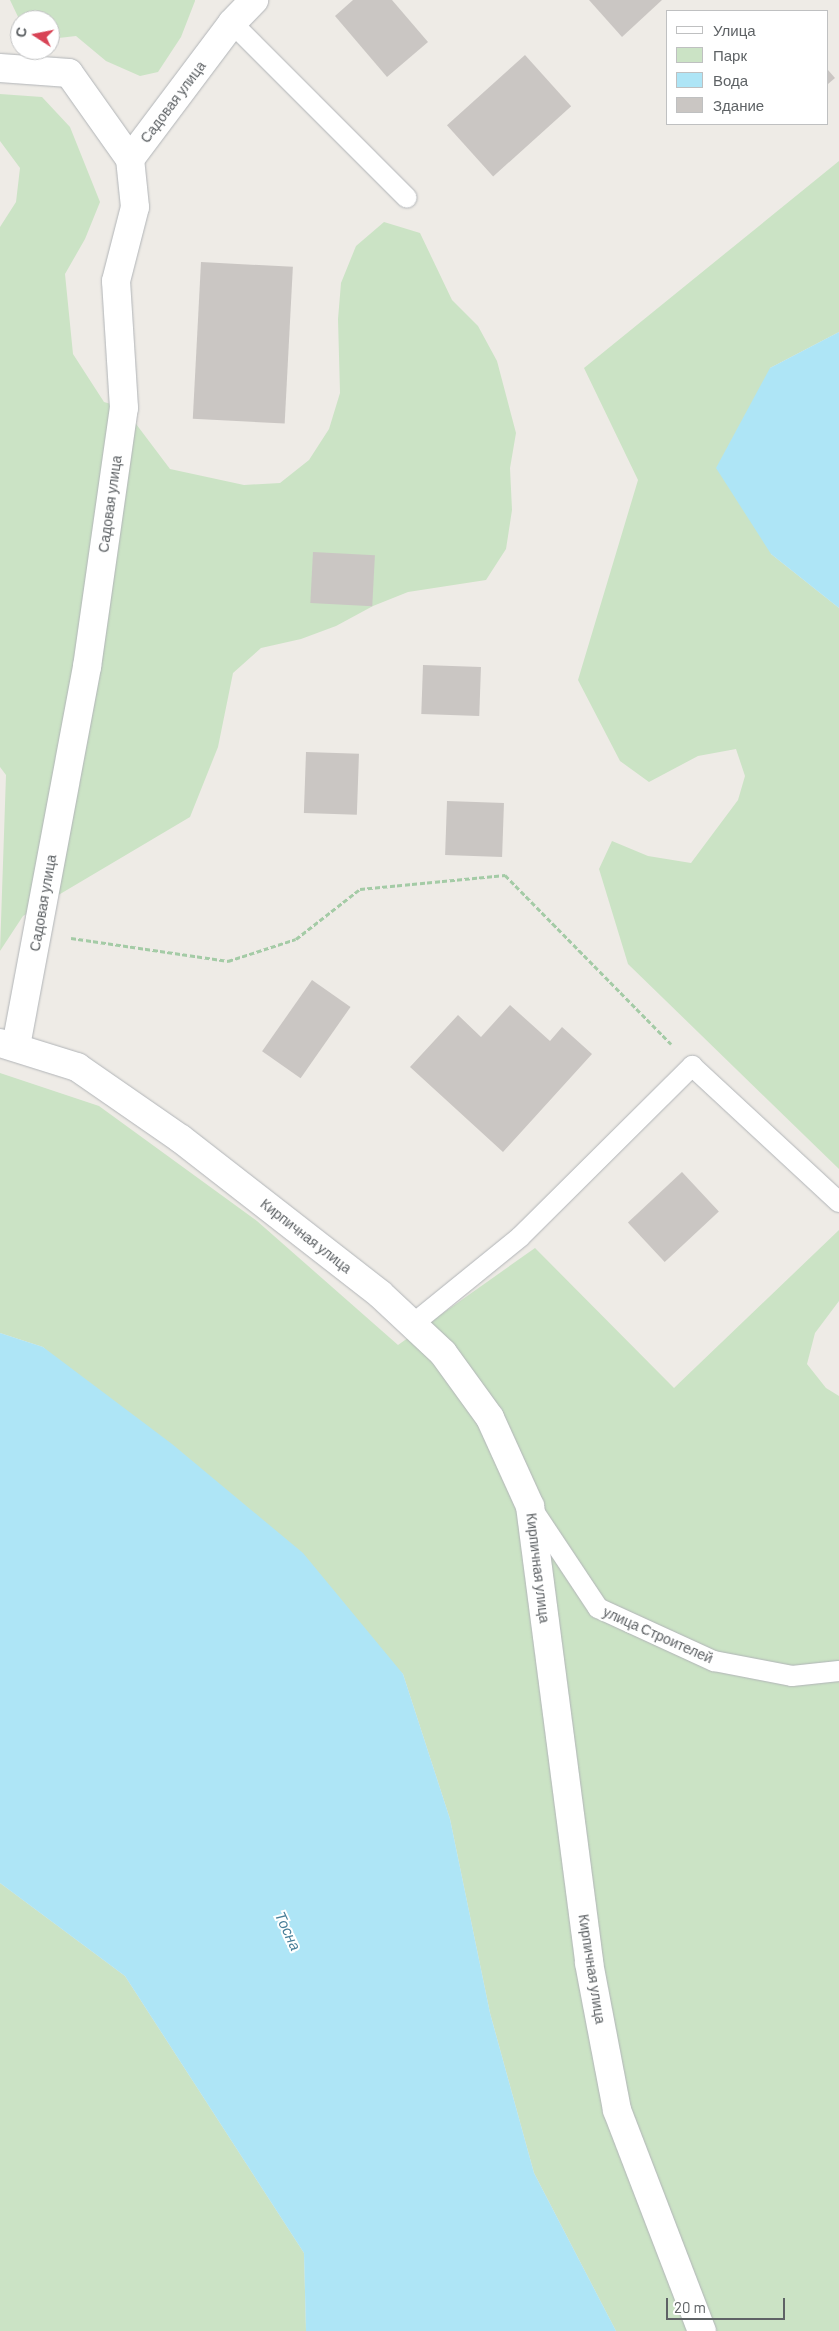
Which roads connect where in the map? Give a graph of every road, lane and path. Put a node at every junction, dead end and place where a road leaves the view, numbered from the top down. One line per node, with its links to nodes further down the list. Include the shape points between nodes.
1 (254, 0): 2 (street, Садовая улица)
2 (232, 23): 4 (street, Садовая улица); 5 (lane)
3 (0, 68): 4 (street, via 69,72)
4 (130, 159): 6 (street, Садовая улица, via 135,207 116,282 124,408 87,667)
5 (407, 198)
6 (38, 933): 7 (street, Садовая улица); 8 (path, via 228,961 296,939 360,889 505,875)
7 (8, 1045): 10 (street, Кирпичная улица, via 76,1067 181,1139 380,1294)
8 (692, 1066): 9 (lane); 10 (lane, via 520,1237)
9 (839, 1202)
10 (413, 1324): 11 (street, Кирпичная улица, via 443,1353 490,1418)
11 (530, 1506): 12 (lane, улица Строителей, via 598,1608 714,1662 792,1676); 13 (street, Кирпичная улица, via 589,1963 618,2110)
12 (839, 1670)
13 (702, 2331)

